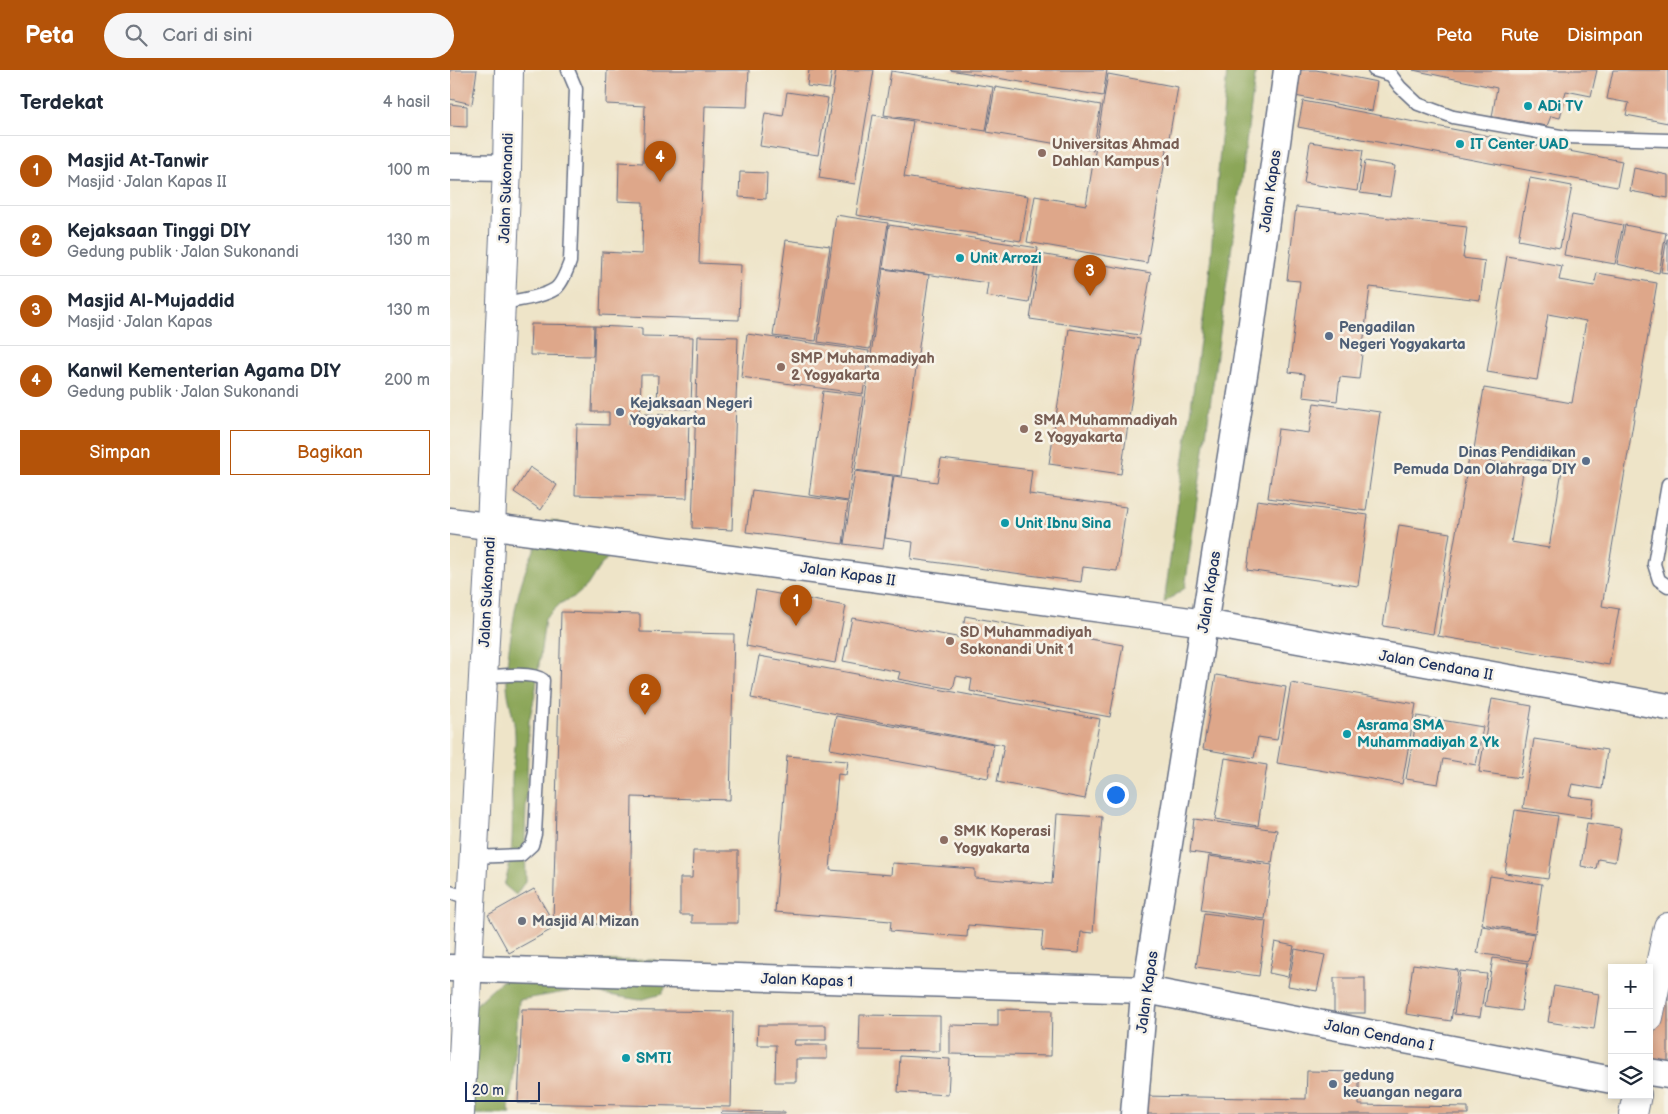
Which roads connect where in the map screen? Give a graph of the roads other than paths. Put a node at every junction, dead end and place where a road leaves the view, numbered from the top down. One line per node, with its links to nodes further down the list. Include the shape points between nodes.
1 (509, 70): 7 (street, Jalan Sukonandi)
2 (568, 70): 8 (lane, via 576,89 570,262 555,289)
3 (1287, 70): 13 (street, Jalan Kapas, via 1250,337)
4 (1374, 70): 5 (lane, via 1391,75 1418,104 1453,117 1566,137)
5 (1668, 140)
6 (450, 166): 7 (street)
7 (507, 168): 8 (street, Jalan Sukonandi)
8 (501, 303): 11 (street, Jalan Sukonandi)
9 (1668, 484): 12 (lane, via 1654,564 1659,580)
10 (450, 521): 11 (street, Jalan Kapas II)
11 (491, 526): 13 (street, Jalan Kapas II); 14 (street, Jalan Sukonandi)
12 (1668, 586)
13 (1205, 623): 15 (street, Jalan Cendana II); 20 (street, Jalan Kapas)
14 (482, 677): 16 (street, Jalan Sukonandi); 16 (lane, via 529,676 543,680 532,845 521,855)
15 (1668, 707)
16 (473, 857): 17 (street, Jalan Sukonandi)
17 (460, 896): 19 (street, Jalan Sukonandi)
18 (1668, 927): 21 (street)
19 (459, 969): 20 (street, Jalan Kapas 1); 26 (street, Jalan Sukonandi)
20 (1146, 990): 24 (street, Jalan Cendana I); 27 (street, Jalan Kapas)
21 (1651, 1009)
22 (1653, 1073): 23 (street)
23 (1668, 1075)
24 (1608, 1079)
25 (1636, 1099): 28 (street)
26 (460, 1114)
27 (1134, 1114)
28 (1633, 1114)

